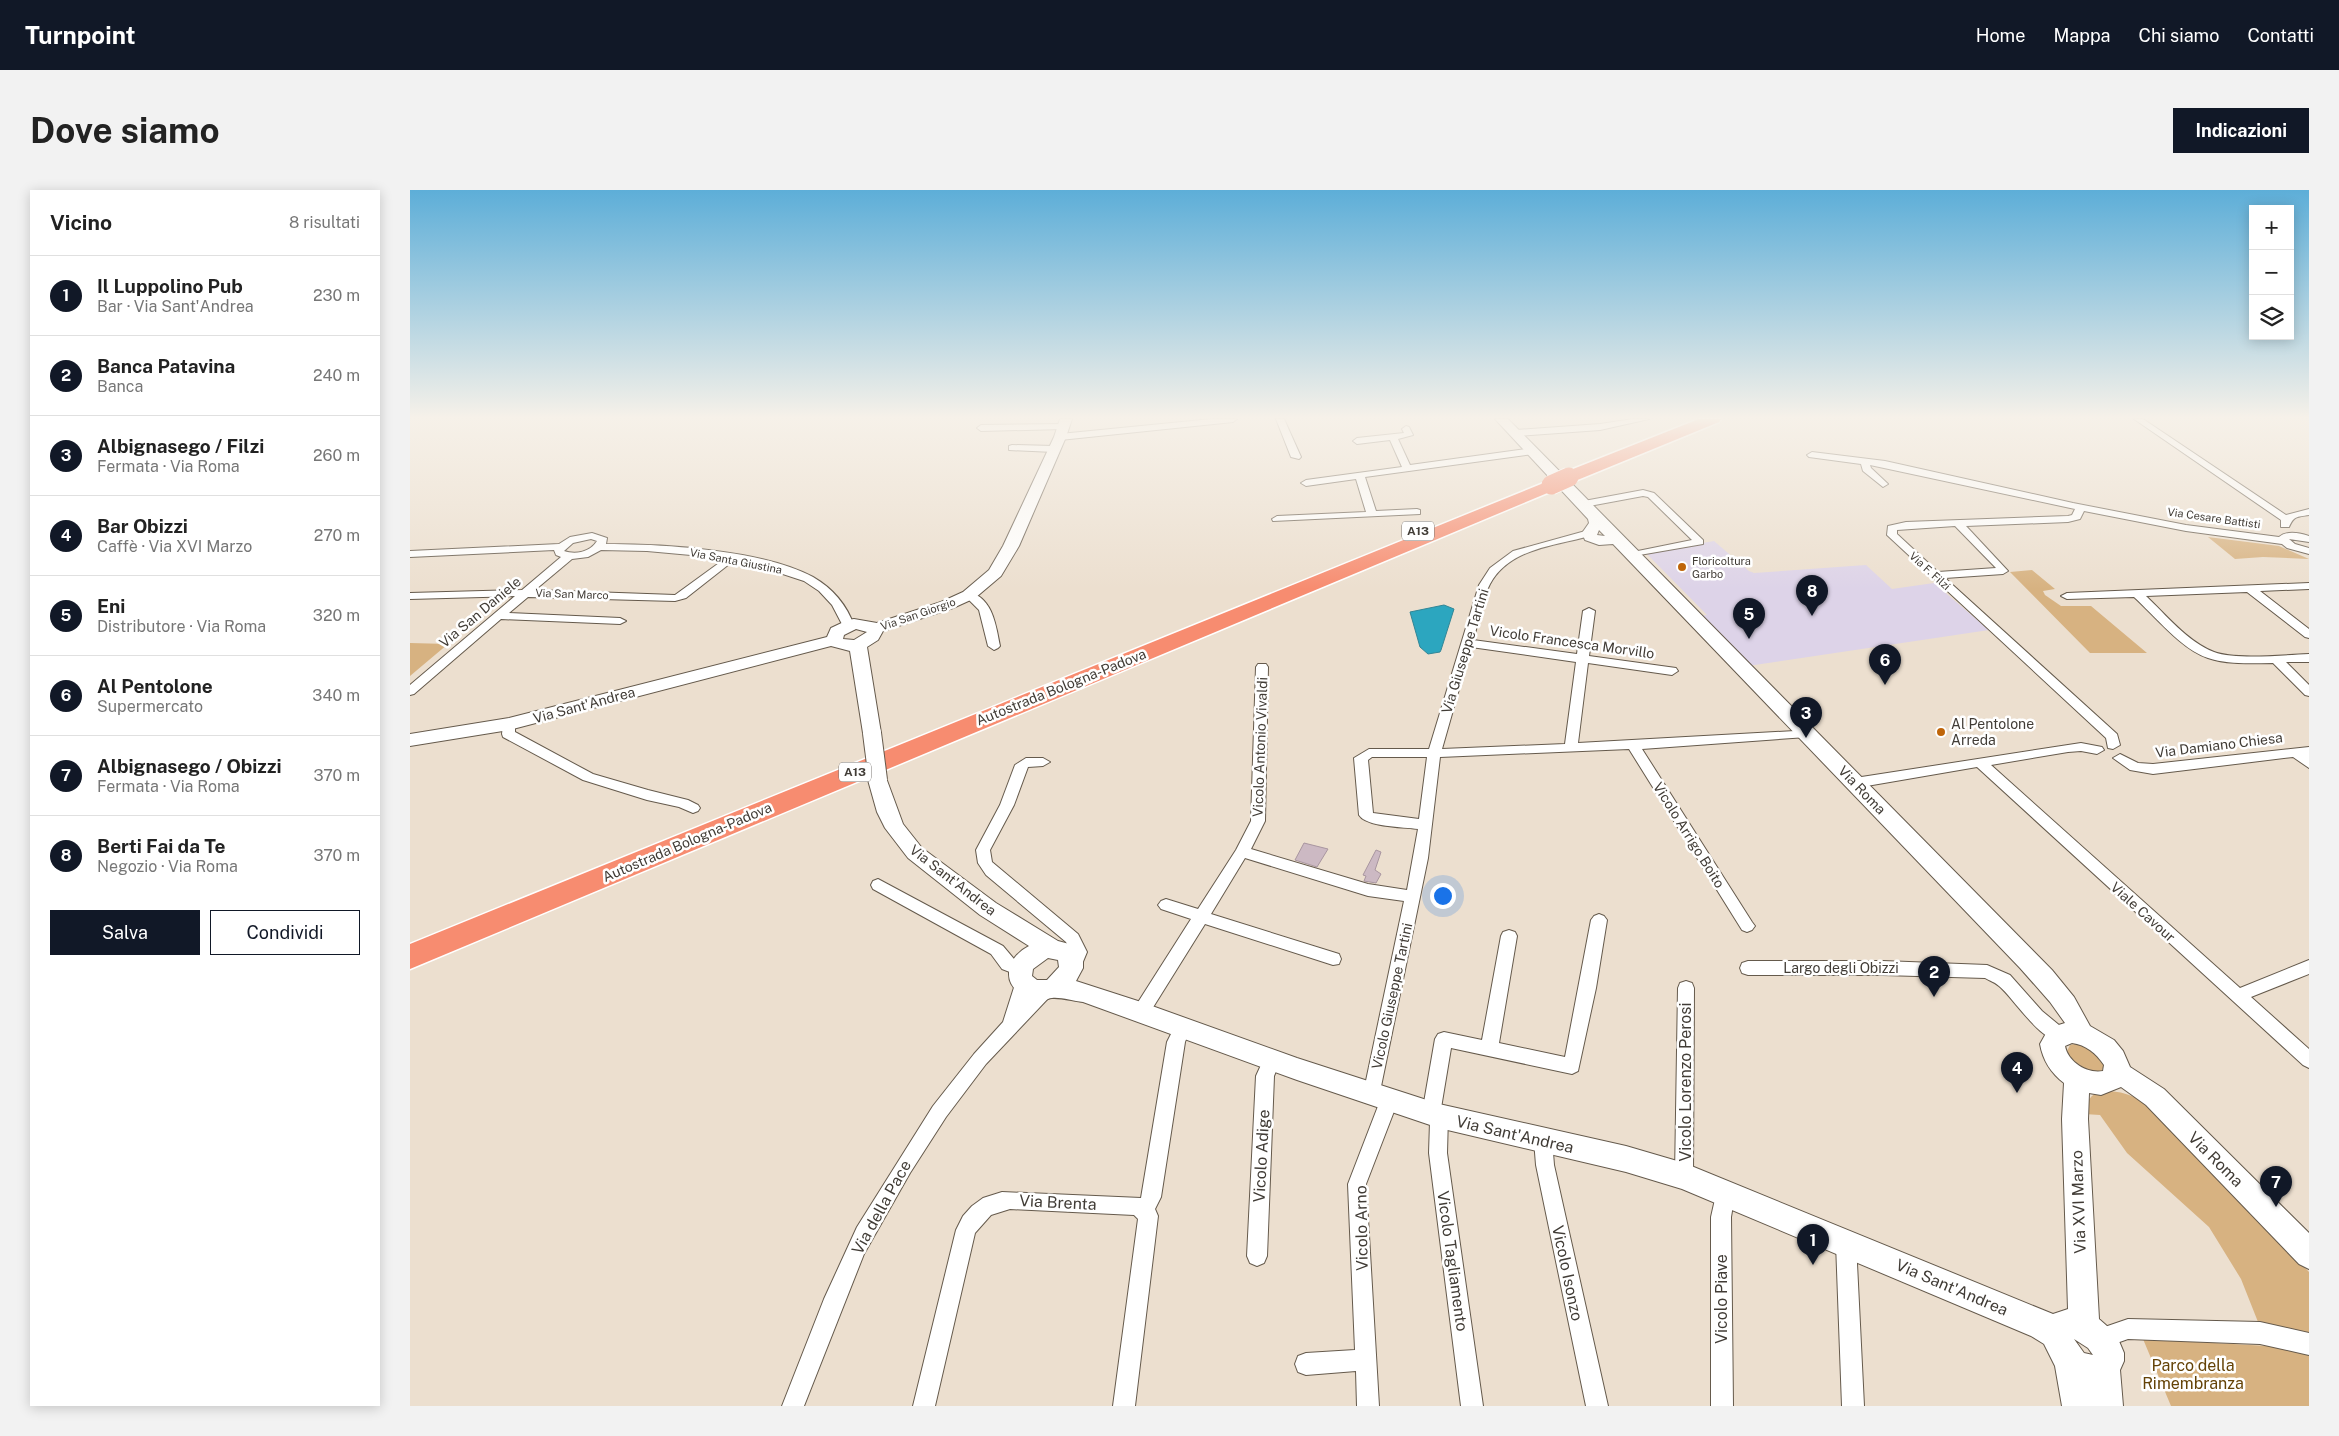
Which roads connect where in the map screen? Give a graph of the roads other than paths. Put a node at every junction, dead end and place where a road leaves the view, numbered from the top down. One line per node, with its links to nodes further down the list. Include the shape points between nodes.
1 (1041, 476): 35 (street, Via San Giorgio, via 995,574)
2 (1360, 476): 10 (street); 16 (street)
3 (1557, 476): 12 (street, Via Roma)
4 (1564, 476): 9 (highway, Autostrada Bologna-Padova / A13)
5 (1565, 476): 9 (highway, Autostrada Bologna-Padova)
6 (1874, 476): 11 (street)
7 (1933, 476): 13 (street, Via Cesare Battisti)
8 (2222, 476): 18 (street)
9 (1557, 479): 83 (highway, Autostrada Bologna-Padova / A13); 85 (highway, Autostrada Bologna-Padova / A13)
10 (1306, 483)
11 (1883, 484)
12 (1584, 504): 20 (street, Via Roma); 27 (street, via 1643,493 1651,495 1699,542)
13 (2081, 508): 19 (street, Via F. Filzi, via 2076,517 2068,519); 21 (street, Via Cesare Battisti, via 2186,528)
14 (1417, 512): 16 (street)
15 (2309, 512): 18 (street)
16 (1372, 515): 17 (street)
17 (1277, 519)
18 (2286, 519): 21 (street, via 2284,524)
19 (1958, 523): 30 (street, Via F. Filzi, via 1892,528 1892,535); 30 (street, via 2002,569)
20 (1600, 533): 27 (street, Via Roma); 45 (street, Via Giuseppe Tartini, via 1529,549 1500,562 1484,584)
21 (2288, 538): 22 (street, Via Cesare Battisti); 25 (street, Via Cesare Battisti, via 2296,548)
22 (2309, 539)
23 (560, 547): 24 (street, via 570,540 597,536 603,540); 26 (street); 28 (street, via 560,554)
24 (600, 547): 28 (street, via 589,553); 41 (street, Via Santa Giustina, via 689,552 776,567 801,575 830,596)
25 (2309, 551)
26 (410, 554)
27 (1629, 554): 57 (street, Via Roma)
28 (569, 556): 33 (street, Via San Daniele)
29 (723, 565): 33 (street, Via San Marco, via 679,598)
30 (1934, 575): 60 (street, Via F. Filzi, via 2112,737)
31 (2309, 586): 32 (street)
32 (2249, 588): 34 (street); 43 (street)
33 (526, 593): 36 (street, Via San Marco); 39 (street, Via San Daniele)
34 (2136, 593): 37 (street); 48 (street, via 2201,651 2229,658)
35 (969, 595): 42 (street, Via San Giorgio); 47 (street, via 981,602 988,616)
36 (410, 596)
37 (2067, 596)
38 (1589, 611): 50 (street)
39 (499, 616): 40 (street); 53 (street, Via San Daniele)
40 (620, 621)
41 (848, 626): 42 (street, via 861,624); 44 (street, via 838,632)
42 (874, 629): 46 (street, via 873,636)
43 (2309, 635)
44 (834, 640): 46 (street, via 842,646); 55 (street, Via Sant'Andrea)
45 (1467, 643): 50 (street, Vicolo Francesca Morvillo); 66 (street, Via Giuseppe Tartini)
46 (858, 645): 81 (street, Via Sant'Andrea, bridge, via 878,780 886,812 895,828 915,853)
47 (994, 646)
48 (2275, 658): 49 (street); 54 (street)
49 (2309, 658)
50 (1582, 660): 52 (street, Vicolo Francesca Morvillo); 56 (street)
51 (1262, 668): 74 (street, Vicolo Antonio Vivaldi, via 1258,821)
52 (1672, 671)
53 (410, 691)
54 (2309, 692)
55 (509, 724): 58 (street, Via Sant'Andrea); 72 (street, via 508,734 588,777)
56 (1573, 733): 61 (street); 62 (street)
57 (1807, 733): 59 (street); 71 (street, Via Roma)
58 (410, 740)
59 (1632, 744): 61 (street); 80 (street, Vicolo Arrigo Boito)
60 (2113, 745): 63 (street, via 2099,744); 67 (street, Via F. Filzi, via 2122,752)
61 (1592, 746): 62 (street)
62 (1571, 748): 66 (street)
63 (2097, 750): 67 (street, Via Damiano Chiesa, via 2106,756); 69 (street, via 2081,746)
64 (2309, 750): 65 (street, Via Damiano Chiesa)
65 (2295, 752): 67 (street, Via Damiano Chiesa, via 2153,769 2135,767); 70 (street, Via Damiano Chiesa)
66 (1434, 754): 73 (street, Via Giuseppe Tartini); 73 (street, via 1369,753 1361,758 1366,815)
67 (2120, 758)
68 (1043, 762): 90 (street, via 1022,765 983,856 991,871 1072,938 1079,952)
69 (1979, 762): 71 (street); 93 (street, Viale Cavour)
70 (2309, 764)
71 (1855, 782): 97 (street, Via Roma, via 2052,987 2078,1023)
72 (693, 808)
73 (1426, 826): 76 (street, Via Giuseppe Tartini)
74 (1242, 852): 76 (street, via 1368,890); 78 (street, Vicolo Antonio Vivaldi)
75 (878, 886): 89 (street, via 997,950 1008,964)
76 (1413, 897): 103 (street, Vicolo Giuseppe Tartini)
77 (1166, 905): 78 (street)
78 (1202, 917): 86 (street); 94 (street, Vicolo Antonio Vivaldi)
79 (1599, 920): 98 (street, via 1572,1066)
80 (1747, 926)
81 (1022, 932): 84 (street, Via Sant'Andrea); 89 (street, via 1028,948)
82 (1509, 936): 98 (street)
83 (410, 943)
84 (1052, 949): 89 (street, via 1041,950); 90 (street, via 1067,954)
85 (410, 957)
86 (1333, 959)
87 (2309, 967): 93 (street)
88 (1748, 968): 97 (street, Largo degli Obizzi, via 1987,972 2004,980 2036,1016)
89 (1024, 970): 92 (street, via 1036,990); 96 (street, Via della Pace, via 1021,996)
90 (1075, 975): 92 (street, Via Sant'Andrea); 94 (street, Via Sant'Andrea)
91 (1686, 988): 106 (street, Vicolo Lorenzo Perosi)
92 (1051, 989): 96 (street, Via della Pace)
93 (2237, 996): 100 (street, Viale Cavour)
94 (1141, 1012): 95 (street, Via Sant'Andrea)
95 (1184, 1026): 99 (street, Via Sant'Andrea); 108 (street, via 1176,1042 1151,1197)
96 (1008, 1029): 116 (street, Via della Pace, via 932,1120 858,1245)
97 (2069, 1034): 101 (street, via 2100,1043 2108,1050 2117,1066); 102 (street, via 2053,1040 2052,1047 2054,1056)
98 (1489, 1049): 104 (street, Vicolo Tagliamento, via 1444,1039)
99 (1272, 1059): 103 (street, Via Sant'Andrea); 111 (street, Vicolo Adige, via 1265,1076)
100 (2309, 1060)
101 (2117, 1073): 102 (street, via 2115,1078 2104,1084); 110 (street, Via Roma, via 2155,1097)
102 (2079, 1079): 112 (street, Via XVI Marzo, via 2075,1119)
103 (1380, 1098): 104 (street, Via Sant'Andrea); 114 (street, Vicolo Arno, via 1357,1184)
104 (1435, 1115): 105 (street, Via Sant'Andrea); 120 (street, Vicolo Tagliamento)
105 (1543, 1140): 106 (street, Via Sant'Andrea); 121 (street, Vicolo Isonzo, via 1545,1165)
106 (1684, 1176): 107 (street, Via Sant'Andrea)
107 (1725, 1193): 109 (street, Via Sant'Andrea); 122 (street, Vicolo Piave, via 1721,1216)
108 (1144, 1211): 117 (street, Via Brenta, via 1138,1206 1010,1200 996,1202 980,1210 966,1230); 118 (street, via 1148,1216)
109 (1846, 1243): 112 (street, Via Sant'Andrea); 123 (street)
110 (2309, 1254)
111 (1257, 1256)
112 (2078, 1340): 113 (street, via 2128,1329 2260,1333); 124 (street, Via XVI Marzo); 125 (street, Via Sant'Andrea, via 2076,1366 2092,1372 2104,1370)
113 (2309, 1344)
114 (1366, 1360): 115 (street); 119 (street, Vicolo Arno)
115 (1306, 1364)
116 (793, 1406)
117 (924, 1406)
118 (1124, 1406)
119 (1368, 1406)
120 (1472, 1406)
121 (1597, 1406)
122 (1722, 1406)
123 (1853, 1406)
124 (2078, 1406)
125 (2107, 1406)

